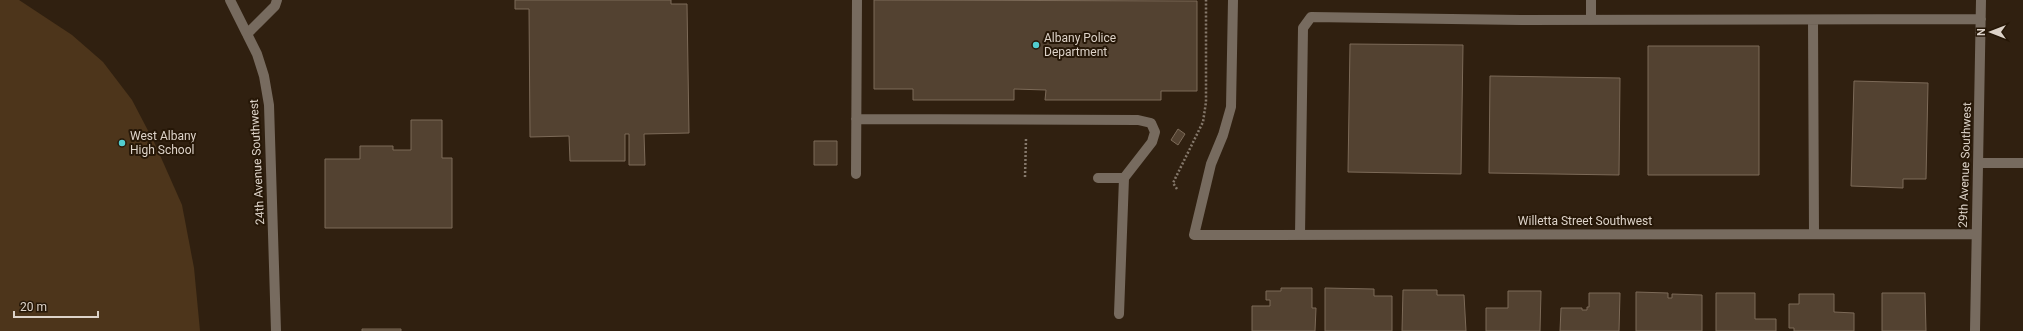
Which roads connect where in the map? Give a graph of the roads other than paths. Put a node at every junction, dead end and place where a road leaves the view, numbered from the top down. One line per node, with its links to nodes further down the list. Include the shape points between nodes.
1 (230, 0): 10 (street, 24th Avenue Southwest)
2 (277, 0): 10 (street, via 275,6)
3 (857, 0): 11 (street)
4 (1233, 0): 19 (street, Willetta Street Southwest, via 1231,107 1211,164 1194,235)
5 (1590, 0): 7 (street)
6 (1982, 0): 8 (street, 29th Avenue Southwest)
7 (1591, 20): 9 (street); 19 (street, via 1311,18 1303,28)
8 (1981, 20): 9 (street); 12 (street, 29th Avenue Southwest)
9 (1813, 21): 17 (street)
10 (247, 34): 21 (street, 24th Avenue Southwest, via 264,76 269,105)
11 (856, 119): 14 (street); 16 (street, via 1138,120 1151,123 1155,132 1152,142)
12 (1980, 163): 13 (street); 18 (street, 29th Avenue Southwest)
13 (2023, 163)
14 (856, 174)
15 (1098, 178): 16 (street)
16 (1124, 178): 20 (street)
17 (1814, 234): 18 (street, Willetta Street Southwest); 19 (street, Willetta Street Southwest)
18 (1976, 234): 22 (street, 29th Avenue Southwest)
19 (1300, 235)
20 (1119, 314)
21 (276, 331)
22 (1975, 331)

